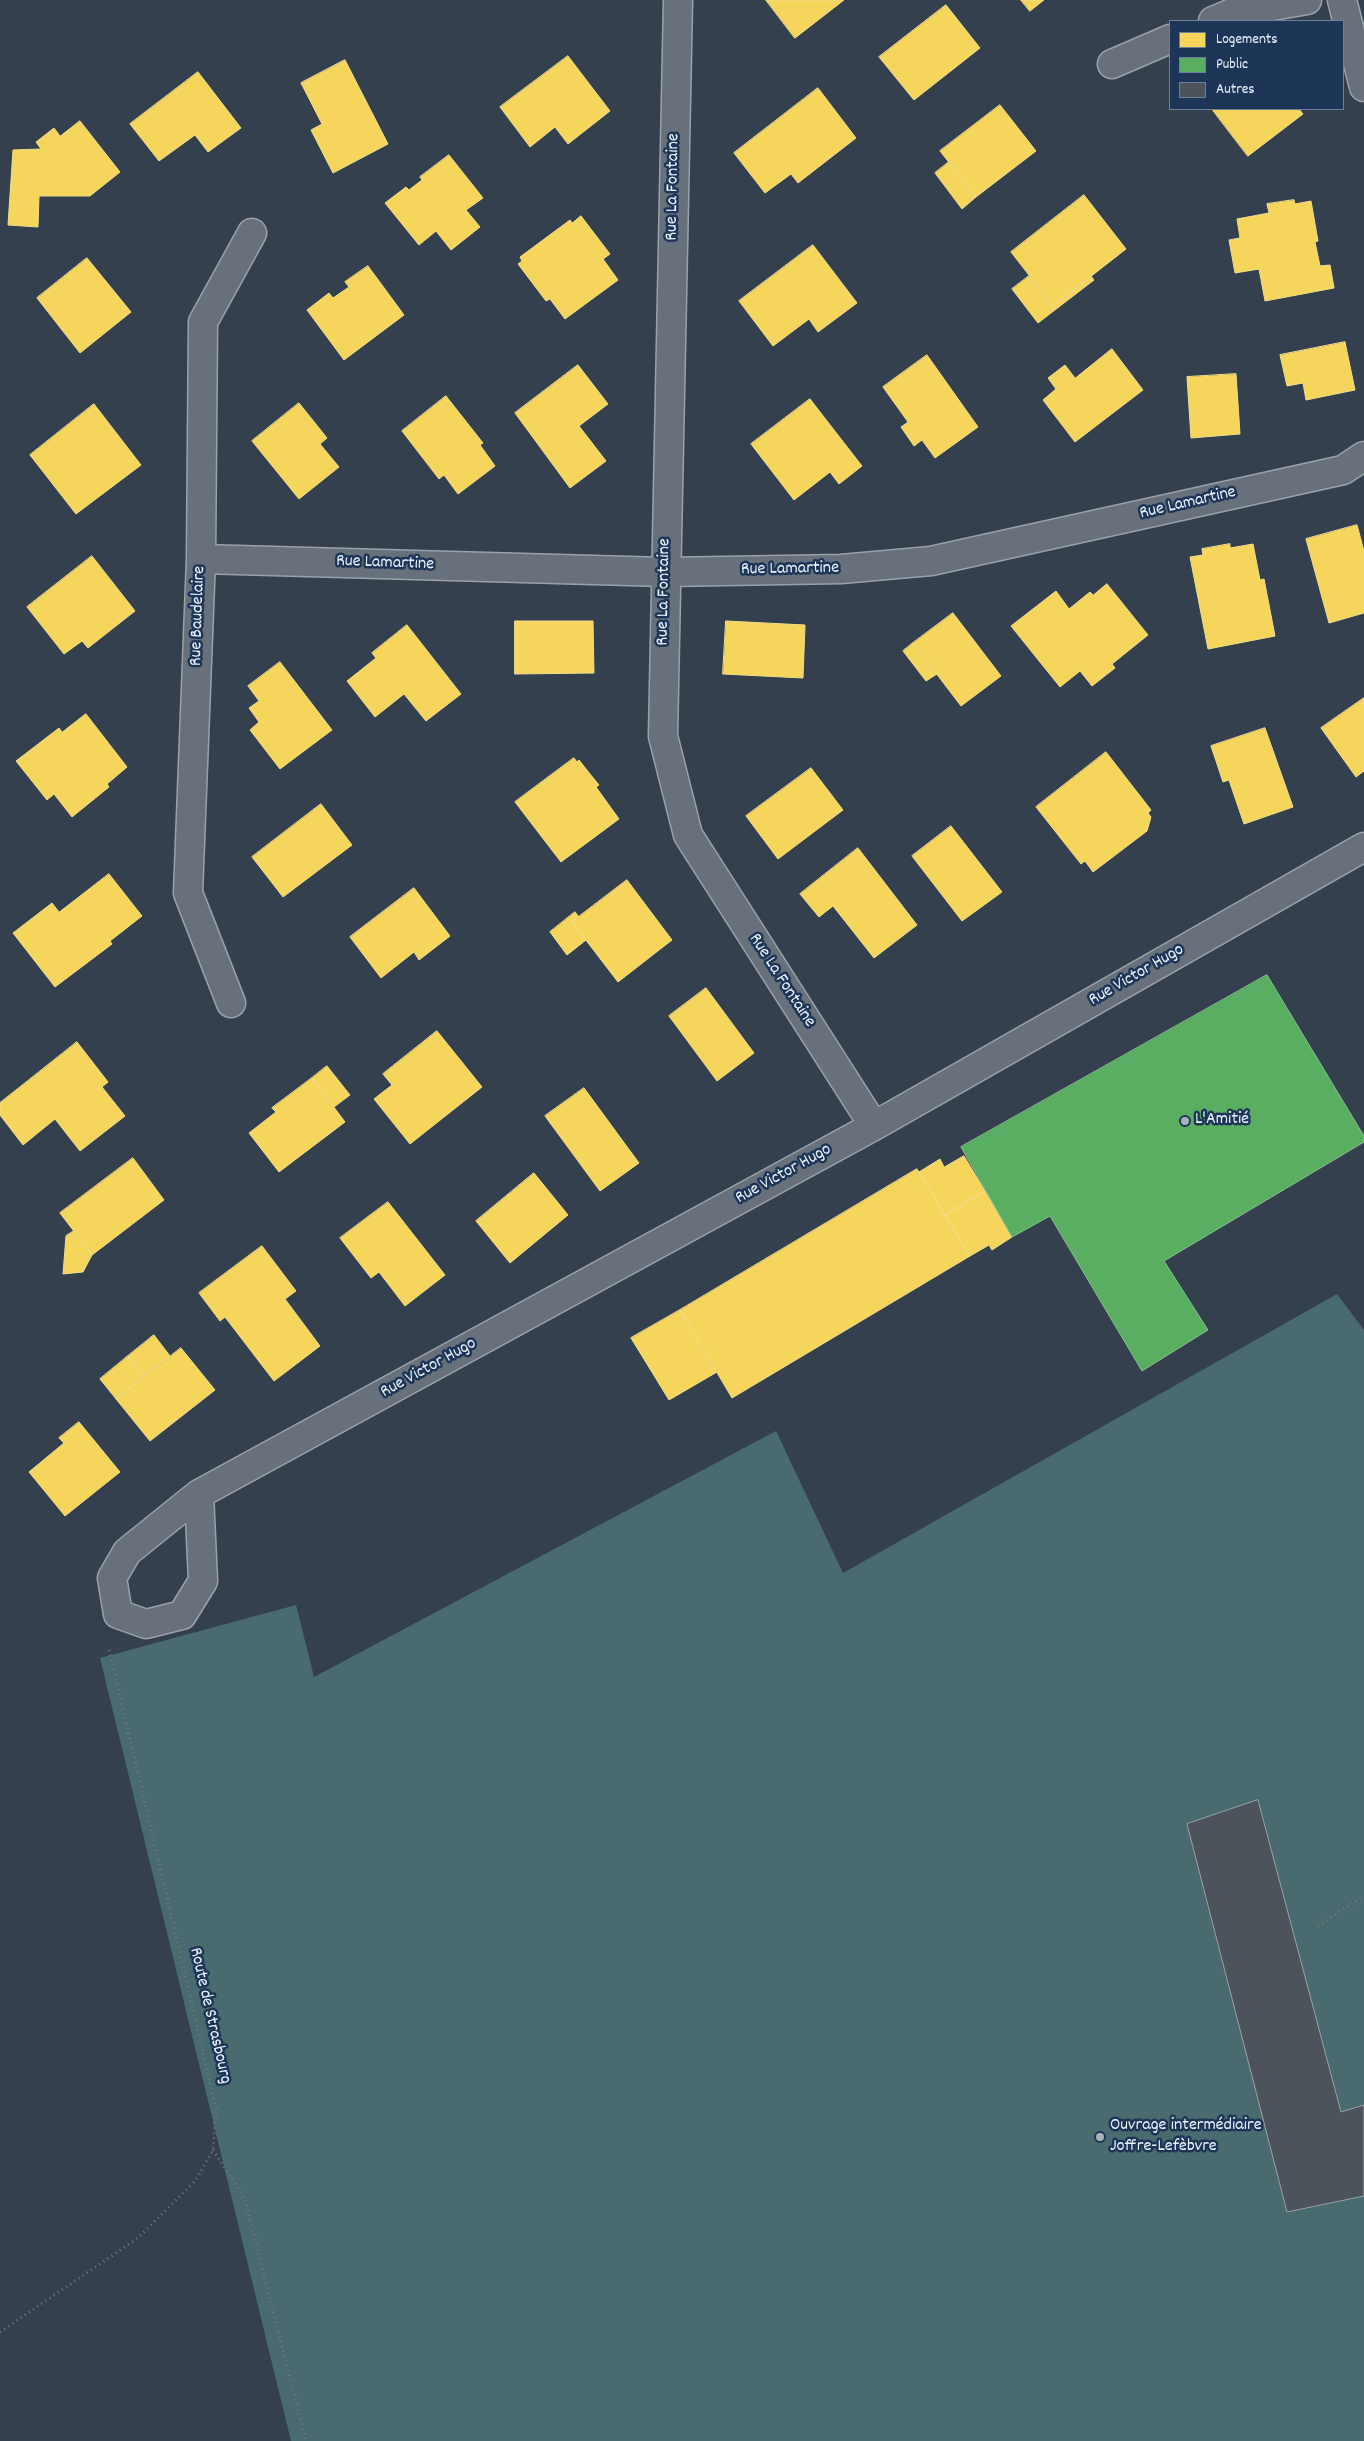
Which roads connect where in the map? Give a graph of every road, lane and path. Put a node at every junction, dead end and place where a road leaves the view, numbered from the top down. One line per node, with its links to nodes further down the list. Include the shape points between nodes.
1 (678, 0): 11 (street, Rue La Fontaine)
2 (1307, 0): 4 (street, via 1232,13)
3 (1342, 0): 7 (street)
4 (1214, 20)
5 (1169, 39): 6 (street)
6 (1112, 64)
7 (1364, 87)
8 (252, 233): 10 (street, Rue Baudelaire, via 203,322)
9 (1364, 456): 11 (street, Rue Lamartine, via 1343,470 931,561 841,569)
10 (201, 559): 11 (street, Rue Lamartine); 13 (street, Rue Baudelaire, via 188,893)
11 (665, 572): 14 (street, Rue La Fontaine, via 663,736 688,835)
12 (1364, 847): 14 (street, Rue Victor Hugo)
13 (231, 1003)
14 (874, 1126): 15 (street, Rue Victor Hugo)
15 (199, 1494): 16 (street, Rue Victor Hugo, via 127,1552 112,1578); 16 (street, via 203,1582 182,1615 146,1624)
16 (118, 1614): 19 (path, Route de Strasbourg, via 109,1647 216,2108)
17 (1364, 1896): 18 (path)
18 (1318, 1926)
19 (213, 2150): 20 (path, Route de Strasbourg, via 196,2180 138,2238); 21 (path, via 245,2200)
20 (0, 2332)
21 (306, 2441)

